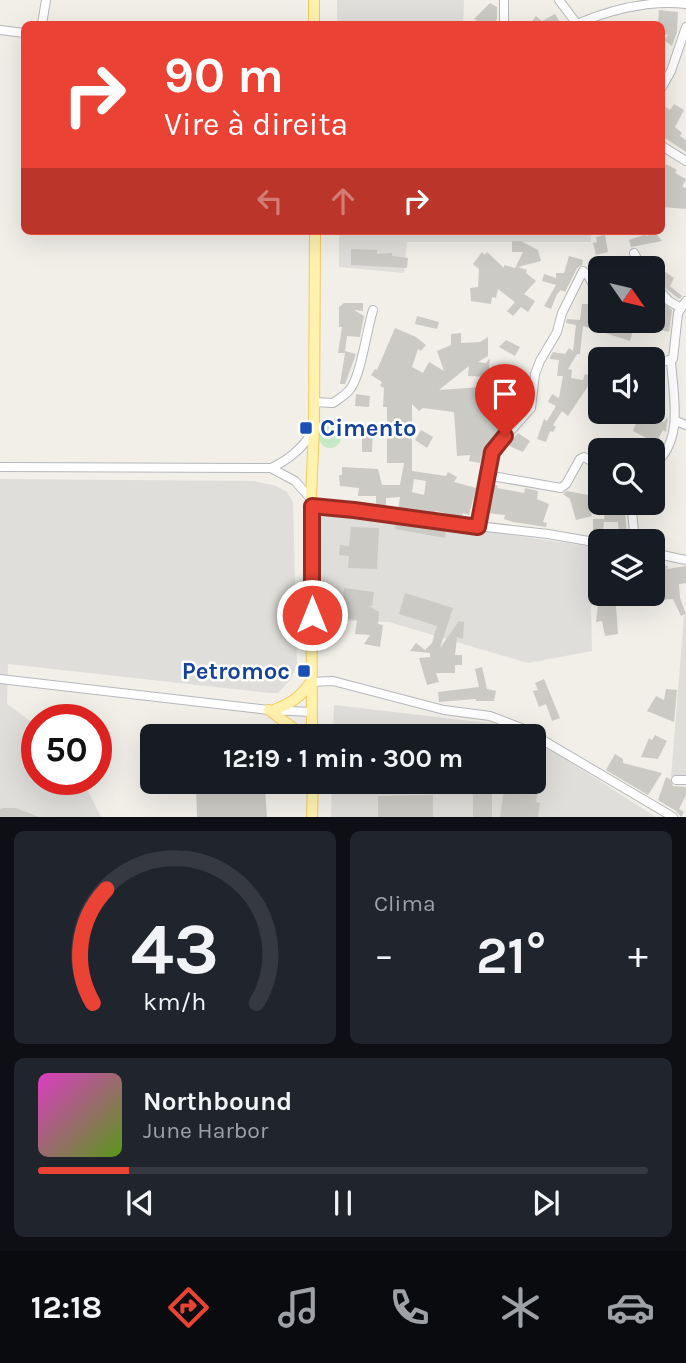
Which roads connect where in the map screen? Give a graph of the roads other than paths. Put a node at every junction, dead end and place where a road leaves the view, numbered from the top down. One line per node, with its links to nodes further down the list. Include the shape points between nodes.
1 (46, 0): 6 (street)
2 (314, 0): 7 (main road)
3 (503, 0): 8 (street)
4 (559, 0): 9 (street)
5 (686, 4): 10 (street, via 640,3)
6 (42, 21)
7 (314, 21)
8 (504, 21)
9 (575, 21)
10 (586, 21)
11 (686, 27): 14 (street)
12 (0, 30): 13 (street)
13 (21, 33)
14 (665, 82)
15 (665, 148): 16 (street)
16 (686, 161)
17 (315, 235): 26 (main road)
18 (634, 253): 19 (street)
19 (636, 256)
20 (588, 276): 34 (street, via 583,271 540,360 531,408 492,452)
21 (665, 296): 22 (street)
22 (683, 305): 24 (street)
23 (373, 310): 26 (street, via 352,387 333,403)
24 (671, 361): 25 (street); 27 (street)
25 (665, 362)
26 (314, 402): 29 (main road)
27 (676, 421): 28 (street); 30 (street)
28 (686, 425)
29 (313, 432): 33 (street, via 299,451); 35 (main road)
30 (665, 451)
31 (588, 459): 34 (street, via 580,458 561,488)
32 (0, 467): 33 (street)
33 (271, 468): 35 (street, via 295,481)
34 (486, 475): 36 (street)
35 (312, 503): 36 (street); 41 (main road)
36 (478, 527): 37 (street)
37 (588, 541)
38 (665, 556): 39 (street)
39 (686, 560)
40 (0, 679): 42 (street)
41 (311, 682): 42 (main road, via 292,702); 43 (main road); 48 (street, via 333,681 444,710 490,716 524,729)
42 (272, 709): 43 (street); 44 (main road)
43 (311, 712): 45 (main road)
44 (290, 724)
45 (311, 724)
46 (313, 794): 47 (main road)
47 (312, 817)
48 (673, 817)

